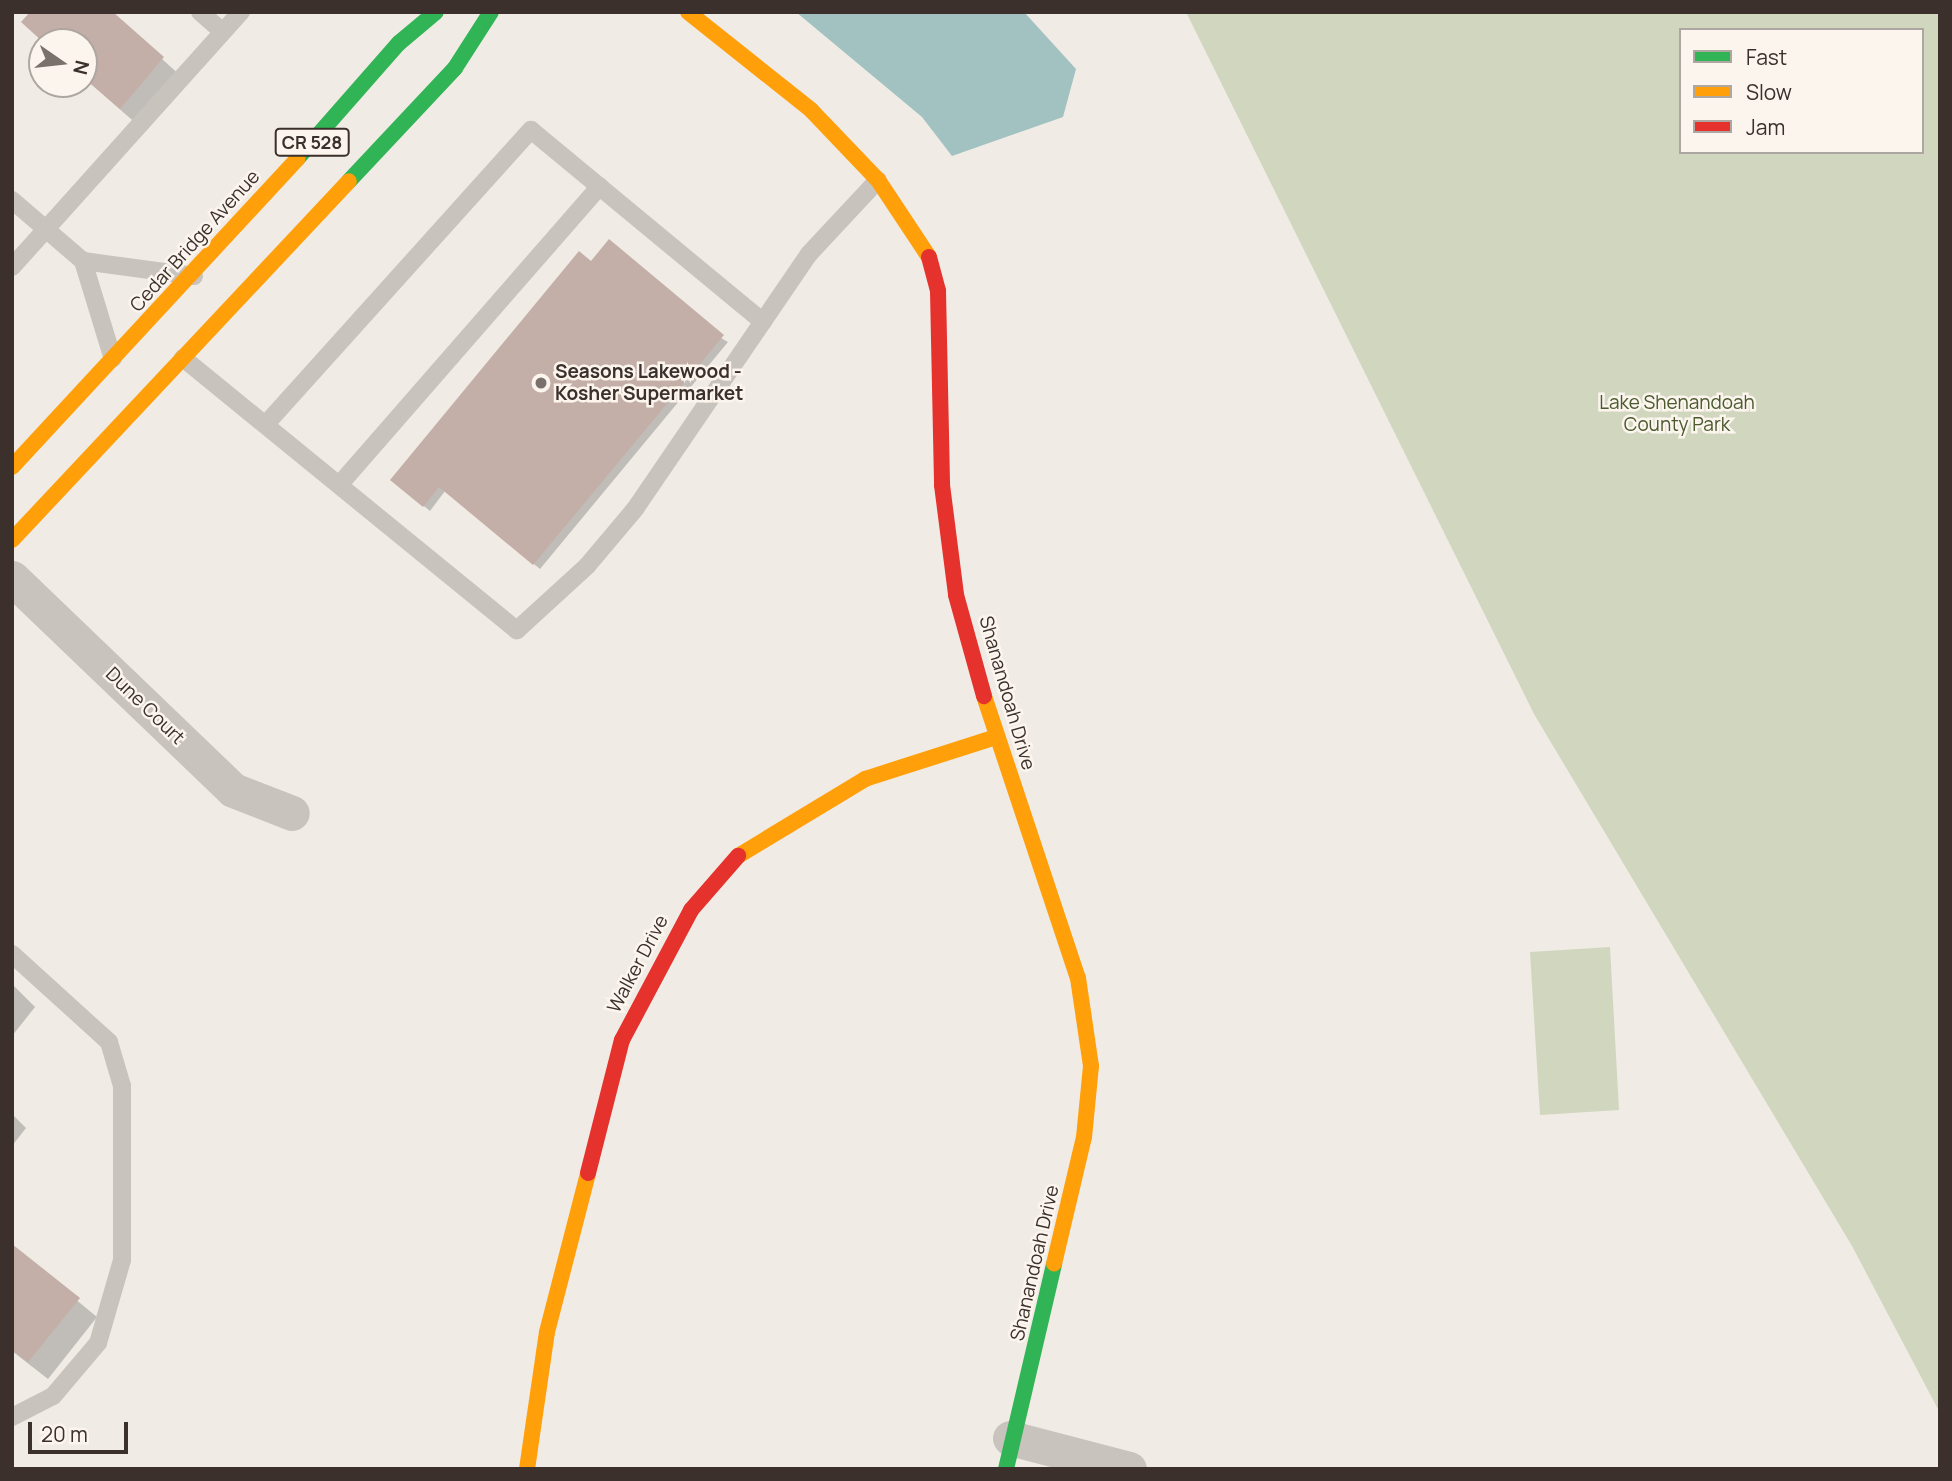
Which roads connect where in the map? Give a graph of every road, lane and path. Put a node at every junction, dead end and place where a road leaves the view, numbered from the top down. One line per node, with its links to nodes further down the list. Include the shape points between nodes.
1 (200, 12): 6 (lane)
2 (241, 12): 6 (lane)
3 (436, 12): 13 (street, Cedar Bridge Avenue / CR 528, via 399,43)
4 (491, 12): 15 (street, via 455,68)
5 (688, 12): 7 (street, Shanandoah Drive, via 811,110)
6 (223, 32): 10 (lane)
7 (878, 180): 14 (lane, via 809,254); 22 (street, Shanandoah Drive, via 926,244 938,291 944,499 956,595)
8 (600, 186): 14 (lane); 17 (lane, via 531,130); 19 (lane)
9 (12, 200): 10 (lane)
10 (46, 229): 11 (lane); 12 (lane)
11 (83, 261): 13 (lane); 16 (lane)
12 (12, 267)
13 (194, 276): 16 (street, Cedar Bridge Avenue / CR 528)
14 (763, 322): 19 (lane, via 635,509 587,566 517,630)
15 (183, 358): 17 (lane); 20 (street)
16 (113, 359): 18 (street, Cedar Bridge Avenue / CR 528)
17 (267, 424): 19 (lane)
18 (12, 467)
19 (340, 484)
20 (12, 540)
21 (12, 578): 23 (street, Dune Court, via 233,790)
22 (996, 737): 26 (street, Shanandoah Drive, via 1078,978 1091,1066 1084,1137 1037,1348); 27 (street, Walker Drive, via 865,779 739,855 691,911 622,1040 547,1332)
23 (292, 813)
24 (12, 954): 25 (lane, via 109,1042 122,1086 122,1260 99,1343 53,1396)
25 (12, 1417)
26 (1008, 1453): 28 (street)
27 (527, 1469)
28 (1129, 1469)

